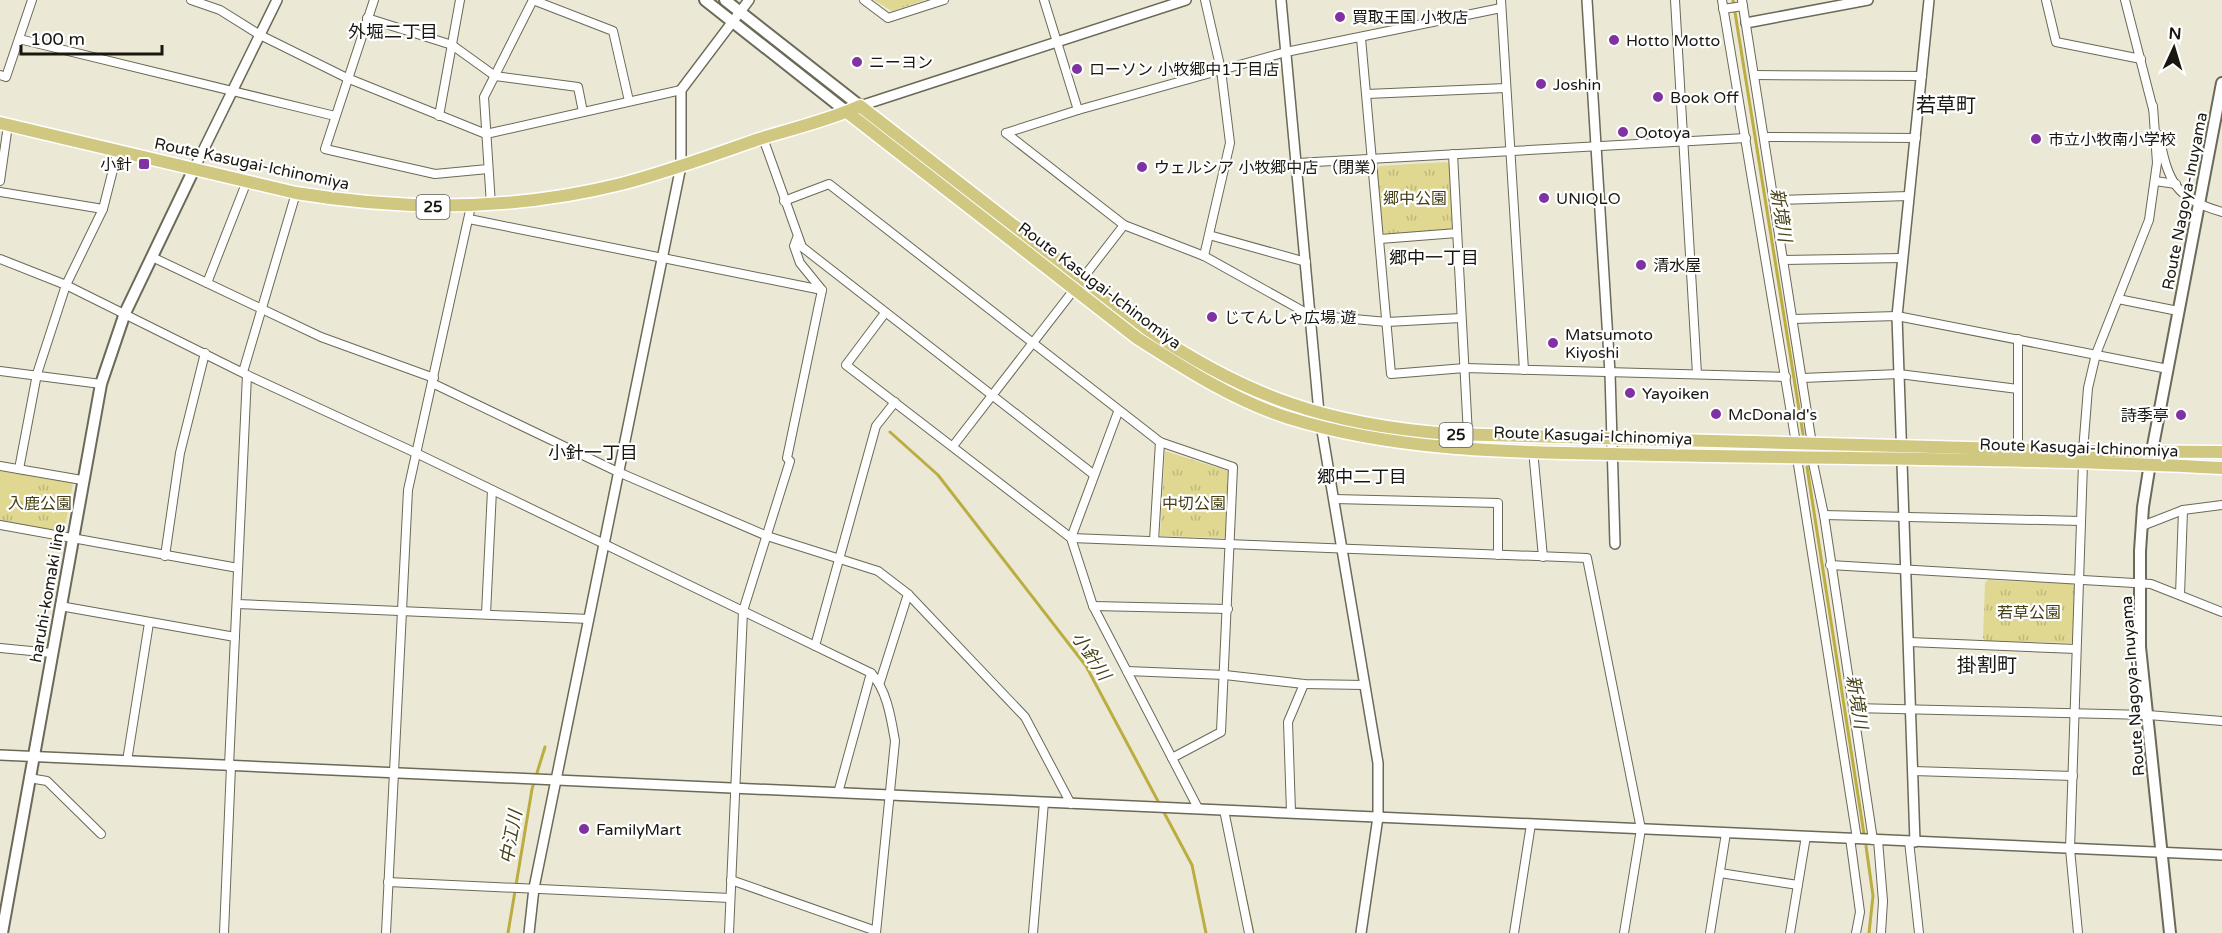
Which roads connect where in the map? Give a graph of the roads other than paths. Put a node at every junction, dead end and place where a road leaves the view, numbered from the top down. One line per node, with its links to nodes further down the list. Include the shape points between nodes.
1 (32, 0): 31 (street)
2 (192, 0): 29 (street, via 220,10)
3 (277, 0): 29 (street)
4 (374, 0): 26 (street)
5 (460, 0): 33 (street)
6 (533, 0): 39 (street); 47 (street, via 613,31)
7 (705, 0): 27 (main road)
8 (725, 0): 25 (main road)
9 (748, 0): 25 (street)
10 (864, 0): 11 (street, via 888,18)
11 (944, 0)
12 (1044, 0): 32 (street)
13 (1186, 0): 32 (street)
14 (1205, 0): 36 (street)
15 (1281, 0): 34 (street)
16 (1587, 0): 62 (street)
17 (1675, 0): 61 (street)
18 (1868, 0): 28 (street)
19 (1929, 0): 40 (street)
20 (2046, 0): 35 (street, via 2056,42)
21 (2125, 0): 35 (street)
22 (1501, 4): 30 (street); 43 (street)
23 (1722, 4): 24 (street); 59 (street)
24 (1741, 4): 28 (street)
25 (739, 12): 27 (street); 48 (main road)
26 (367, 18): 33 (street); 41 (street)
27 (732, 21): 45 (street); 52 (main road)
28 (1746, 23): 38 (street)
29 (260, 34): 41 (street); 44 (street)
30 (1361, 38): 34 (street); 46 (street)
31 (19, 39): 37 (street, via 6,77); 44 (street)
32 (1057, 41): 48 (street); 50 (street)
33 (452, 45): 39 (street); 54 (street)
34 (1286, 52): 36 (street); 67 (street)
35 (2141, 60): 49 (street)
36 (1221, 70): 50 (street); 88 (street, via 1230,143)
37 (0, 75)
38 (1754, 75): 40 (street); 57 (street)
39 (495, 76): 51 (street, via 578,87); 56 (street, via 484,97)
40 (1922, 76): 60 (street)
41 (347, 78): 53 (street); 54 (street)
42 (2222, 83): 81 (main road, Route Nagoya-Inuyama)
43 (1506, 87): 46 (street); 64 (street)
44 (234, 90): 53 (street); 69 (street)
45 (681, 90): 47 (street); 68 (street)
46 (1367, 93): 66 (street)
47 (629, 101): 51 (street)
48 (860, 106): 52 (main road, Route Kasugai-Ichinomiya / 25); 98 (main road, Route Kasugai-Ichinomiya / 25)
49 (2153, 106): 73 (street); 74 (street, via 2162,153)
50 (1078, 110): 86 (street, via 1006,134)
51 (584, 112): 56 (street)
52 (847, 112): 58 (main road, Route Kasugai-Ichinomiya / 25); 101 (main road, Route Kasugai-Ichinomiya / 25)
53 (335, 116): 70 (street, via 325,149 435,174)
54 (439, 116): 56 (street)
55 (4, 129): 63 (main road, Route Kasugai-Ichinomiya / 25); 71 (street)
56 (486, 135): 70 (street)
57 (1764, 137): 60 (street); 78 (street)
58 (763, 138): 68 (main road, Route Kasugai-Ichinomiya / 25); 79 (street)
59 (1746, 138): 61 (street); 126 (street)
60 (1916, 138): 77 (street)
61 (1683, 142): 62 (street); 124 (street)
62 (1596, 146): 64 (street); 122 (street)
63 (118, 150): 69 (main road, Route Kasugai-Ichinomiya / 25); 83 (street)
64 (1510, 150): 65 (street); 119 (street)
65 (1453, 154): 66 (street); 87 (street)
66 (1373, 159): 67 (street); 90 (street)
67 (1297, 163): 97 (street)
68 (681, 166): 80 (main road, Route Kasugai-Ichinomiya / 25, via 568,195); 93 (street)
69 (195, 167): 72 (main road, Route Kasugai-Ichinomiya / 25); 92 (main road, haruhi-komaki line)
70 (488, 169): 80 (street)
71 (0, 181)
72 (247, 181): 76 (main road, Route Kasugai-Ichinomiya / 25); 99 (street)
73 (2155, 181): 74 (street); 103 (street, via 2149,220)
74 (2176, 184): 81 (street, via 2185,198)
75 (0, 192): 83 (street)
76 (296, 193): 82 (main road, Route Kasugai-Ichinomiya / 25, via 389,206); 104 (street)
77 (1909, 196): 78 (street); 94 (street)
78 (1774, 200): 96 (street)
79 (784, 201): 89 (street); 114 (street, via 829,184)
80 (491, 205): 82 (main road, Route Kasugai-Ichinomiya / 25)
81 (2198, 205): 84 (street); 105 (main road, Route Nagoya-Inuyama)
82 (471, 206): 85 (street)
83 (104, 209): 100 (street)
84 (2222, 212)
85 (468, 219): 93 (street); 128 (street)
86 (1124, 225): 91 (street); 98 (street)
87 (1457, 233): 90 (street); 110 (street)
88 (1209, 235): 91 (street); 97 (street)
89 (797, 238): 102 (street, via 794,246 800,263); 107 (street, via 802,247)
90 (1380, 238): 112 (street)
91 (1204, 256): 108 (street)
92 (152, 257): 99 (street); 106 (main road, haruhi-komaki line)
93 (660, 258): 102 (street); 155 (street)
94 (1903, 258): 96 (street); 109 (street)
95 (0, 259): 100 (street)
96 (1783, 260): 111 (street)
97 (1306, 262): 108 (street)
98 (1083, 279): 101 (street); 134 (main road, Route Kasugai-Ichinomiya / 25, via 1192,360)
99 (207, 283): 104 (street)
100 (66, 285): 106 (street); 123 (street)
101 (1076, 290): 114 (street); 134 (main road, Route Kasugai-Ichinomiya / 25, via 1187,371 1289,418)
102 (822, 291): 167 (street, via 787,458 790,460)
103 (2118, 299): 105 (street); 116 (street)
104 (263, 310): 121 (street); 128 (street)
105 (2178, 311): 118 (main road, Route Nagoya-Inuyama)
106 (125, 313): 115 (street); 129 (main road, haruhi-komaki line)
107 (885, 313): 131 (street); 132 (street, via 846,365)
108 (1310, 315): 112 (street); 134 (street)
109 (1897, 316): 111 (street); 113 (street); 125 (street)
110 (1461, 318): 112 (street); 117 (street)
111 (1793, 319): 127 (street)
112 (1387, 322): 117 (street, via 1391,374)
113 (2018, 339): 116 (street); 130 (street)
114 (1032, 345): 131 (street); 133 (street)
115 (205, 353): 121 (street); 176 (street, via 180,453)
116 (2096, 354): 118 (street); 148 (street, via 2088,388)
117 (1465, 368): 119 (street); 135 (street)
118 (2168, 369): 143 (main road, Route Nagoya-Inuyama)
119 (1524, 370): 122 (street)
120 (0, 371): 123 (street)
121 (245, 373): 145 (street); 180 (street)
122 (1610, 373): 124 (street); 136 (street)
123 (37, 374): 129 (street); 154 (street)
124 (1697, 374): 126 (street)
125 (1899, 374): 127 (street); 130 (street); 146 (street)
126 (1786, 377): 138 (street)
127 (1802, 378): 139 (street)
128 (433, 380): 145 (street); 155 (street)
129 (101, 384): 157 (main road, haruhi-komaki line)
130 (2018, 389): 141 (street)
131 (992, 395): 140 (street); 156 (street)
132 (895, 402): 140 (street); 178 (street, via 876,426)
133 (1118, 412): 137 (street); 156 (street)
134 (1320, 419): 135 (main road, Route Kasugai-Ichinomiya / 25); 142 (main road, Route Kasugai-Ichinomiya / 25, via 1410,444); 159 (street)
135 (1468, 435): 136 (main road, Route Kasugai-Ichinomiya / 25)
136 (1612, 439): 138 (main road, Route Kasugai-Ichinomiya / 25); 147 (street)
137 (1160, 442): 170 (street); 172 (street, via 1233,467)
138 (1796, 443): 139 (main road, Route Kasugai-Ichinomiya / 25)
139 (1812, 444): 146 (main road, Route Kasugai-Ichinomiya / 25)
140 (953, 446): 168 (street)
141 (2018, 449): 146 (main road, Route Kasugai-Ichinomiya / 25); 148 (main road, Route Kasugai-Ichinomiya / 25)
142 (1533, 450): 147 (main road, Route Kasugai-Ichinomiya / 25); 177 (street)
143 (2152, 451): 144 (main road, Route Kasugai-Ichinomiya / 25); 148 (main road, Route Kasugai-Ichinomiya / 25); 151 (main road, Route Nagoya-Inuyama)
144 (2222, 452)
145 (416, 453): 158 (street); 190 (street, via 408,490)
146 (1903, 453): 148 (main road, Route Kasugai-Ichinomiya / 25); 150 (main road, Route Kasugai-Ichinomiya / 25); 163 (street)
147 (1612, 454): 149 (main road, Route Kasugai-Ichinomiya / 25); 173 (street)
148 (2083, 457): 151 (main road, Route Kasugai-Ichinomiya / 25); 164 (street)
149 (1797, 458): 150 (main road, Route Kasugai-Ichinomiya / 25); 237 (street)
150 (1812, 458): 162 (street)
151 (2150, 464): 153 (main road, Route Kasugai-Ichinomiya / 25); 166 (main road, Route Nagoya-Inuyama)
152 (0, 466): 154 (street)
153 (2222, 468)
154 (19, 469): 157 (street)
155 (618, 472): 167 (street); 171 (street)
156 (1093, 474): 168 (street)
157 (82, 480): 169 (main road, haruhi-komaki line)
158 (492, 489): 171 (street); 193 (street)
159 (1334, 499): 174 (street); 175 (street, via 1498,503)
160 (2222, 505): 161 (street)
161 (2183, 510): 166 (street); 185 (street)
162 (1824, 516): 163 (street); 179 (street)
163 (1903, 517): 164 (street); 181 (street)
164 (2081, 520): 182 (street)
165 (0, 525): 169 (street)
166 (2142, 526): 183 (main road, Route Nagoya-Inuyama)
167 (767, 536): 178 (street); 191 (street)
168 (1071, 538): 170 (street); 188 (street)
169 (72, 539): 176 (street); 187 (main road, haruhi-komaki line)
170 (1154, 541): 172 (street)
171 (604, 544): 191 (street); 194 (street)
172 (1231, 544): 174 (street); 189 (street)
173 (1615, 544)
174 (1342, 549): 175 (street); 207 (street)
175 (1498, 555): 177 (street)
176 (165, 556): 180 (street)
177 (1543, 557): 233 (street, via 1587,558)
178 (840, 561): 184 (street, via 878,572); 198 (street)
179 (1830, 565): 181 (street); 208 (street)
180 (238, 568): 186 (street)
181 (1906, 569): 182 (street); 197 (street)
182 (2080, 579): 183 (street); 200 (street)
183 (2139, 583): 185 (street); 211 (main road, Route Nagoya-Inuyama, via 2140,647)
184 (908, 594): 205 (street); 227 (street, via 1025,717)
185 (2180, 595): 192 (street)
186 (237, 604): 190 (street); 196 (street)
187 (60, 606): 195 (street); 201 (main road, haruhi-komaki line)
188 (1093, 606): 189 (street); 202 (street)
189 (1228, 609): 204 (street)
190 (402, 610): 193 (street); 219 (street)
191 (743, 611): 198 (street); 223 (street)
192 (2222, 612)
193 (486, 614): 194 (street)
194 (589, 619): 222 (street)
195 (149, 623): 196 (street); 216 (street)
196 (235, 637): 217 (street)
197 (1909, 642): 200 (street); 209 (street)
198 (814, 646): 203 (street)
199 (0, 648): 201 (street)
200 (2076, 649): 210 (street)
201 (52, 653): 214 (main road, haruhi-komaki line)
202 (1127, 671): 204 (street); 215 (street)
203 (871, 673): 205 (street); 224 (street)
204 (1225, 675): 206 (street); 215 (street, via 1221,732)
205 (880, 682): 225 (street, via 895,741)
206 (1304, 684): 207 (street); 230 (street, via 1288,722)
207 (1365, 685): 231 (street, via 1378,763)
208 (1853, 708): 209 (street); 238 (street)
209 (1912, 709): 210 (street); 218 (street)
210 (2075, 713): 211 (street); 220 (street)
211 (2148, 715): 212 (street); 241 (main road, Route Nagoya-Inuyama)
212 (2222, 721)
213 (0, 755): 214 (street)
214 (34, 757): 216 (street); 221 (main road, haruhi-komaki line)
215 (1172, 758): 228 (street)
216 (127, 761): 217 (street)
217 (230, 766): 219 (street); 252 (street)
218 (1913, 771): 220 (street); 239 (street)
219 (393, 773): 222 (street); 245 (street)
220 (2073, 777): 240 (street)
221 (29, 778): 235 (street, via 47,781); 249 (main road, haruhi-komaki line)
222 (556, 780): 223 (street); 247 (street)
223 (735, 788): 224 (street); 244 (street)
224 (838, 792): 225 (street)
225 (891, 795): 226 (street); 250 (street)
226 (1044, 802): 227 (street); 256 (street)
227 (1071, 804): 228 (street)
228 (1198, 808): 229 (street)
229 (1224, 810): 230 (street); 257 (street)
230 (1291, 812): 231 (street)
231 (1378, 817): 232 (street); 258 (street)
232 (1530, 824): 233 (street); 259 (street)
233 (1641, 830): 234 (street); 260 (street)
234 (1726, 833): 236 (street); 243 (street)
235 (101, 834)
236 (1806, 836): 237 (street); 246 (street)
237 (1854, 839): 238 (street); 263 (street, via 1860,912)
238 (1875, 840): 239 (street); 264 (street, via 1883,901)
239 (1912, 841): 240 (street); 265 (street)
240 (2070, 849): 241 (street); 266 (street)
241 (2161, 851): 242 (street); 267 (main road, Route Nagoya-Inuyama)
242 (2222, 855)
243 (1720, 873): 246 (street); 261 (street)
244 (731, 880): 248 (street); 250 (street)
245 (388, 882): 247 (street); 253 (street)
246 (1798, 885): 262 (street)
247 (530, 888): 248 (street); 254 (street)
248 (730, 898): 255 (street)
249 (2, 917): 251 (main road, haruhi-komaki line)
250 (876, 932)
251 (2, 933)
252 (224, 933)
253 (386, 933)
254 (529, 933)
255 (729, 933)
256 (1033, 933)
257 (1249, 933)
258 (1361, 933)
259 (1514, 933)
260 (1624, 933)
261 (1710, 933)
262 (1790, 933)
263 (1856, 933)
264 (1881, 933)
265 (1919, 933)
266 (2078, 933)
267 (2170, 933)

